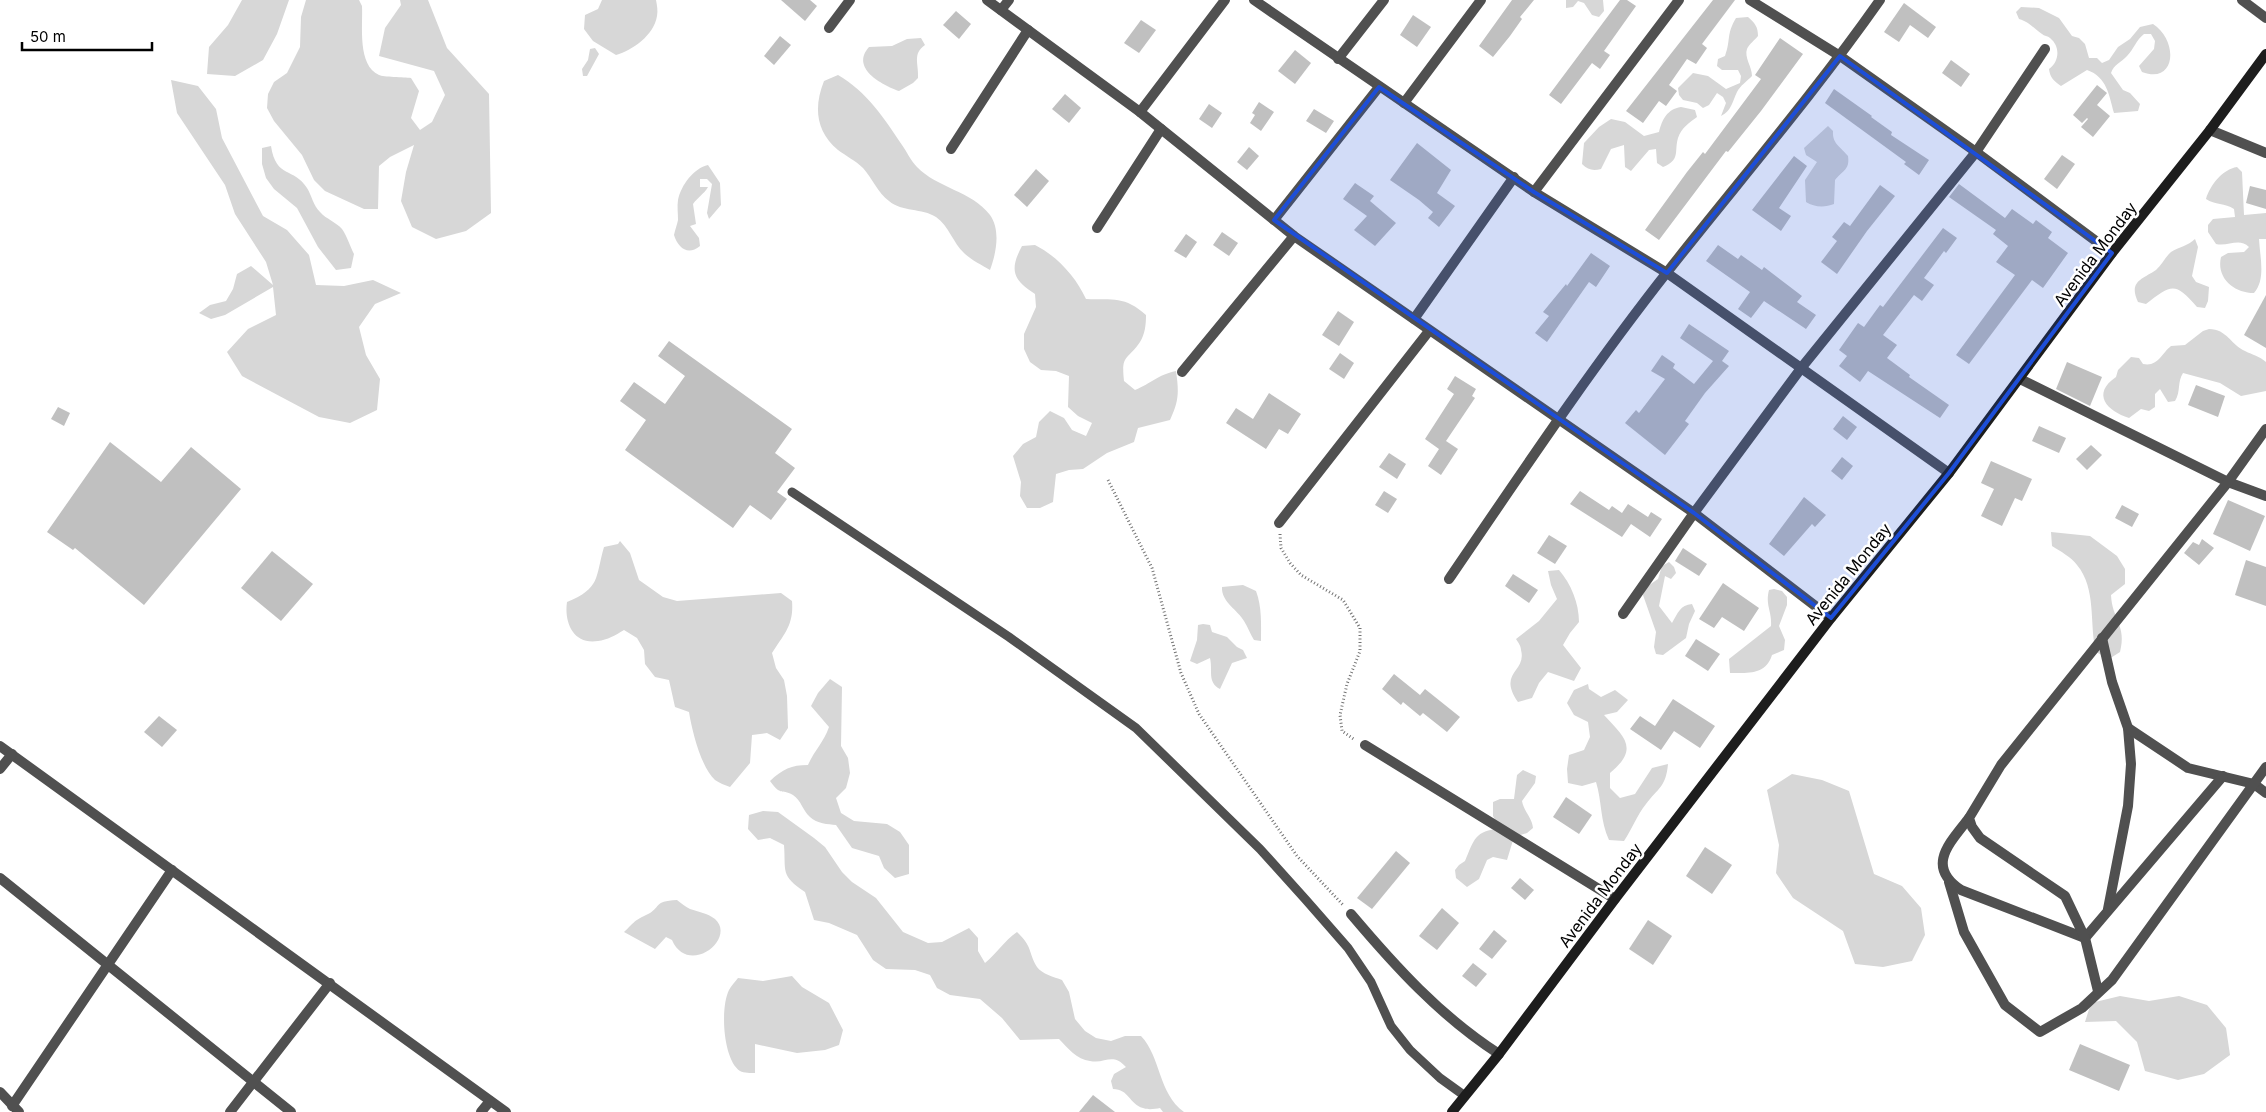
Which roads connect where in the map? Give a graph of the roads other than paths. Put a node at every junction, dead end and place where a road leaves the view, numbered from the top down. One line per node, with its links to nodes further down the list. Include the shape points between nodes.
1 (850, 0): 14 (street)
2 (987, 0): 12 (street)
3 (1009, 0): 12 (street)
4 (1225, 0): 22 (street)
5 (1254, 0): 19 (street)
6 (1384, 0): 19 (street)
7 (1482, 0): 21 (street)
8 (1679, 0): 29 (street)
9 (1750, 0): 18 (street)
10 (1880, 0): 18 (street)
11 (2242, 0): 13 (street)
12 (1001, 10): 15 (street)
13 (2266, 18)
14 (829, 28)
15 (1028, 30): 22 (street); 25 (street)
16 (2045, 49): 26 (street)
17 (2266, 54): 24 (main road, Avenida Monday)
18 (1840, 56): 26 (street); 34 (street)
19 (1338, 59): 20 (street)
20 (1379, 87): 21 (street); 30 (street)
21 (1404, 103): 28 (street)
22 (1140, 112): 23 (street)
23 (1161, 129): 30 (street); 31 (street)
24 (2210, 130): 27 (street); 33 (main road, Avenida Monday)
25 (951, 148)
26 (1976, 152): 33 (street); 37 (street)
27 (2266, 153)
28 (1514, 178): 29 (street); 35 (street)
29 (1534, 192): 34 (street)
30 (1274, 220): 32 (street)
31 (1097, 228)
32 (1294, 236): 35 (street); 38 (street)
33 (2112, 253): 39 (main road, Avenida Monday)
34 (1667, 273): 37 (street); 40 (street)
35 (1414, 319): 36 (street)
36 (1429, 331): 40 (street); 47 (street)
37 (1802, 368): 42 (street); 46 (street)
38 (1182, 372)
39 (2020, 379): 42 (main road, Avenida Monday); 43 (street)
40 (1558, 420): 46 (street); 48 (street)
41 (2266, 429): 43 (street)
42 (1949, 473): 50 (main road, Avenida Monday)
43 (2228, 482): 45 (street); 51 (street)
44 (792, 492): 75 (lane, via 1009,637 1136,728 1260,849 1306,900 1348,948 1371,982 1391,1026 1410,1050)
45 (2266, 496)
46 (1694, 513): 49 (street); 50 (street)
47 (1279, 523)
48 (1448, 579)
49 (1623, 614)
50 (1831, 618): 65 (main road, Avenida Monday)
51 (2102, 638): 52 (street, via 2112,682); 61 (street, via 2001,765)
52 (2128, 728): 58 (street, via 2188,768); 66 (street, via 2131,764 2128,806)
53 (1364, 745): 65 (street)
54 (0, 746): 55 (street)
55 (12, 754): 57 (street); 62 (street)
56 (2266, 767): 59 (street)
57 (0, 769)
58 (2223, 776): 59 (street); 66 (street)
59 (2254, 784): 60 (street); 71 (street, via 2112,980)
60 (2266, 793)
61 (1969, 818): 64 (street, via 1945,849 1941,862); 68 (street, via 1980,838 2065,896)
62 (172, 870): 69 (street); 70 (street)
63 (0, 878): 69 (street)
64 (1949, 882): 68 (street, via 1961,890); 71 (street, via 1964,932 2005,1005 2040,1032 2082,1008)
65 (1615, 899): 72 (main road, Avenida Monday)
66 (2108, 910): 68 (street)
67 (1351, 914): 72 (street, via 1394,965 1432,1003)
68 (2085, 938): 71 (street)
69 (108, 964): 73 (street); 77 (street)
70 (330, 983): 73 (street); 76 (street)
71 (2098, 991)
72 (1498, 1054): 75 (main road, Avenida Monday)
73 (253, 1082): 78 (street); 79 (street)
74 (0, 1092): 77 (street)
75 (1464, 1096): 82 (main road, Avenida Monday)
76 (490, 1100): 80 (street); 81 (street)
77 (15, 1109)
78 (230, 1112)
79 (291, 1112)
80 (481, 1112)
81 (506, 1112)
82 (1452, 1112)

